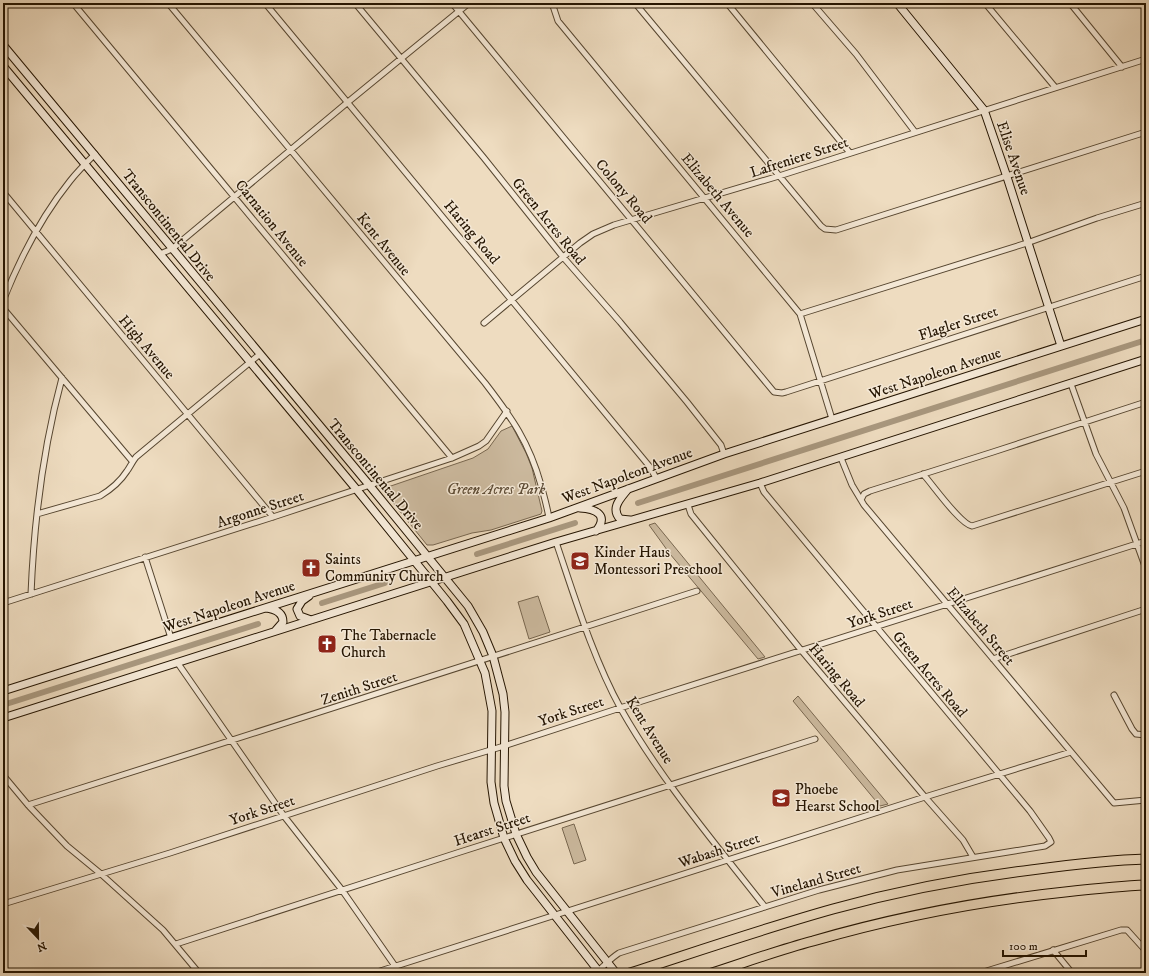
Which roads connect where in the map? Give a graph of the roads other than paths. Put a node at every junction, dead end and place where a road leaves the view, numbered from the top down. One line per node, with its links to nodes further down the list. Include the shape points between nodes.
1 (73, 3): 34 (street, Carnation Avenue)
2 (168, 3): 25 (street, Kent Avenue)
3 (265, 3): 21 (street, Haring Road)
4 (354, 3): 16 (street, Green Acres Road)
5 (452, 3): 14 (street, Colony Road)
6 (469, 3): 14 (street)
7 (552, 3): 35 (street, Elizabeth Avenue, via 558,21)
8 (636, 3): 29 (street)
9 (727, 3): 26 (street)
10 (812, 3): 23 (street, via 856,54)
11 (897, 3): 22 (street, Elise Avenue)
12 (985, 3): 20 (street)
13 (1070, 3): 19 (street)
14 (459, 11): 16 (street); 37 (street, Colony Road)
15 (3, 45): 27 (street, Transcontinental Drive)
16 (400, 58): 21 (street); 42 (street, Green Acres Road)
17 (1146, 59): 19 (street, Lafreniere Street)
18 (3, 66): 28 (street, Transcontinental Drive)
19 (1122, 66): 20 (street, Lafreniere Street)
20 (1055, 87): 22 (street, Lafreniere Street)
21 (348, 102): 25 (street); 44 (street, Haring Road)
22 (984, 110): 23 (street, Lafreniere Street); 30 (street, Elise Avenue)
23 (915, 132): 26 (street, Lafreniere Street)
24 (1146, 132): 30 (street)
25 (291, 150): 34 (street); 62 (street, Kent Avenue)
26 (850, 153): 29 (street, Lafreniere Street)
27 (95, 154): 28 (street); 31 (street, Transcontinental Drive)
28 (85, 164): 32 (street, Transcontinental Drive); 38 (street, via 60,193)
29 (779, 176): 30 (street, via 824,229 836,230); 35 (street, Lafreniere Street)
30 (1007, 177): 39 (street, Elise Avenue)
31 (116, 181): 32 (street); 40 (street, Transcontinental Drive)
32 (106, 189): 41 (street, Transcontinental Drive)
33 (3, 192): 38 (street, High Avenue)
34 (234, 196): 40 (street); 67 (street, Carnation Avenue)
35 (705, 199): 37 (street, Lafreniere Street); 48 (street, Elizabeth Avenue)
36 (1146, 203): 39 (street)
37 (632, 220): 42 (street, Lafreniere Street, via 593,234); 60 (street, Colony Road)
38 (35, 231): 45 (street, via 15,269); 63 (street, High Avenue)
39 (1027, 243): 46 (street, Elise Avenue); 48 (street)
40 (172, 249): 41 (street); 54 (street, Transcontinental Drive)
41 (160, 254): 56 (street, Transcontinental Drive)
42 (563, 257): 44 (street, Lafreniere Street); 66 (street, Green Acres Road, via 687,402 721,445)
43 (1146, 276): 46 (street, Flagler Street)
44 (512, 300): 51 (street, Lafreniere Street); 72 (street, Haring Road, via 650,467)
45 (3, 301)
46 (1047, 307): 53 (street, Elise Avenue); 58 (street, Flagler Street)
47 (3, 308): 57 (street)
48 (800, 314): 58 (street, Elizabeth Avenue)
49 (1146, 319): 50 (street, West Napoleon Avenue)
50 (1135, 322): 52 (street); 53 (street, West Napoleon Avenue)
51 (484, 323)
52 (1146, 323)
53 (1061, 346): 64 (street, West Napoleon Avenue)
54 (260, 354): 56 (street); 75 (street, Transcontinental Drive)
55 (1146, 359): 59 (street)
56 (249, 362): 63 (street); 77 (street, Transcontinental Drive)
57 (62, 378): 69 (street); 81 (street, via 54,408)
58 (820, 381): 60 (street, Flagler Street); 64 (street, Elizabeth Avenue)
59 (1071, 384): 65 (street); 68 (street)
60 (777, 393)
61 (1146, 402): 65 (street)
62 (507, 411): 67 (street, Argonne Street, via 486,441); 83 (street, Kent Avenue, via 534,462)
63 (187, 414): 69 (street); 82 (street, High Avenue)
64 (832, 419): 66 (street, West Napoleon Avenue)
65 (1083, 422): 71 (street); 73 (street)
66 (724, 454): 72 (street, West Napoleon Avenue)
67 (452, 458): 75 (street, Argonne Street)
68 (841, 458): 74 (street); 78 (street, Elizabeth Street)
69 (132, 461): 81 (street, via 119,482 100,496)
70 (1146, 471): 73 (street)
71 (923, 474): 73 (street, via 959,517 972,526); 78 (street, via 870,491 864,494)
72 (656, 478): 76 (street, West Napoleon Avenue)
73 (1110, 483): 88 (street, via 1124,508)
74 (760, 484): 79 (street); 104 (street, Green Acres Road)
75 (370, 486): 77 (street, Argonne Street); 89 (street, Transcontinental Drive)
76 (628, 489): 80 (street, West Napoleon Avenue); 84 (street, via 615,508 620,519)
77 (357, 490): 82 (street, Argonne Street); 91 (street, Transcontinental Drive)
78 (861, 500): 99 (street, Elizabeth Street)
79 (688, 505): 84 (street); 107 (street, Haring Road, via 691,514)
80 (578, 507): 83 (street, West Napoleon Avenue); 85 (street, via 599,514 601,522)
81 (37, 514): 97 (street)
82 (273, 517): 90 (street, Argonne Street)
83 (549, 518): 89 (street, West Napoleon Avenue)
84 (634, 520): 85 (street)
85 (596, 531): 87 (street)
86 (1146, 541): 88 (street, York Street)
87 (556, 542): 93 (street); 103 (street, Kent Avenue)
88 (1138, 543): 92 (street); 99 (street, York Street)
89 (427, 556): 91 (street, West Napoleon Avenue); 93 (street, Transcontinental Drive)
90 (145, 557): 97 (street, Argonne Street); 106 (street)
91 (414, 560): 94 (street, Transcontinental Drive); 96 (street, West Napoleon Avenue)
92 (1146, 569)
93 (445, 578): 94 (street); 108 (street, Transcontinental Drive, via 468,606)
94 (432, 582): 102 (street); 110 (street, Transcontinental Drive, via 464,624)
95 (697, 591): 103 (street, Zenith Street)
96 (314, 592): 100 (street, West Napoleon Avenue); 102 (street, via 302,601 298,609 300,616)
97 (31, 594): 98 (street, Argonne Street)
98 (3, 603)
99 (947, 604): 104 (street, York Street); 109 (street, Elizabeth Street)
100 (264, 608): 105 (street, via 274,609 283,617 280,627); 106 (street, West Napoleon Avenue)
101 (1146, 609): 109 (street)
102 (312, 620): 105 (street)
103 (585, 627): 108 (street, Zenith Street); 114 (street, Kent Avenue)
104 (876, 627): 107 (street, York Street); 122 (street, Green Acres Road)
105 (273, 632): 111 (street)
106 (171, 638): 112 (street, West Napoleon Avenue)
107 (801, 650): 114 (street, York Street); 125 (street, Haring Road)
108 (493, 656): 110 (street, Zenith Street); 119 (street, Transcontinental Drive, via 503,694)
109 (993, 659): 121 (street, Elizabeth Street)
110 (481, 660): 117 (street, Zenith Street); 120 (street, Transcontinental Drive, via 492,711)
111 (177, 662): 115 (street); 117 (street)
112 (3, 691)
113 (1114, 695): 116 (street, via 1132,729 1136,734)
114 (620, 708): 119 (street, York Street); 124 (street, Kent Avenue)
115 (3, 718)
116 (1146, 735)
117 (231, 740): 127 (street, Zenith Street); 128 (street)
118 (815, 740): 124 (street, Hearst Street)
119 (504, 746): 120 (street, York Street); 129 (street, Transcontinental Drive, via 505,794)
120 (492, 750): 128 (street, York Street); 130 (street, Transcontinental Drive, via 491,782)
121 (1071, 752): 122 (street, Wabash Street); 126 (street, Elizabeth Street, via 1114,803)
122 (998, 774): 125 (street, Wabash Street); 131 (street, Green Acres Road, via 1030,811)
123 (3, 775): 127 (street)
124 (671, 786): 129 (street, Hearst Street); 134 (street, Kent Avenue)
125 (925, 797): 132 (street, Haring Road, via 963,840); 134 (street, Wabash Street)
126 (1146, 800)
127 (28, 805): 135 (street, via 67,846)
128 (284, 816): 135 (street, York Street); 137 (street)
129 (516, 834): 130 (street, Hearst Street); 140 (street, Transcontinental Drive, via 536,872)
130 (504, 838): 137 (street, Hearst Street); 141 (street, Transcontinental Drive, via 527,880)
131 (1051, 842): 132 (street, Vineland Street, via 1045,846)
132 (973, 857): 139 (street, Vineland Street, via 897,870)
133 (1146, 859): 151 (highway, via 1069,865 955,881 874,898 796,919)
134 (729, 860): 139 (street, Kent Avenue); 140 (street, Wabash Street)
135 (101, 874): 138 (street, York Street); 142 (street)
136 (1146, 885): 152 (highway, via 1015,897 898,919 811,941)
137 (342, 890): 142 (street, Hearst Street); 146 (street)
138 (3, 904)
139 (766, 907): 145 (street, Vineland Street, via 619,954)
140 (567, 911): 141 (street, Wabash Street); 145 (street, Transcontinental Drive)
141 (554, 915): 146 (street, Wabash Street); 147 (street, Transcontinental Drive)
142 (176, 944): 148 (street)
143 (1053, 950): 144 (street, via 1127,930); 153 (street); 154 (street)
144 (1146, 951)
145 (608, 963): 147 (street, Vineland Street); 150 (street, Transcontinental Drive)
146 (396, 966): 149 (street, Wabash Street)
147 (599, 972)
148 (199, 973)
149 (374, 973)
150 (616, 973)
151 (630, 973)
152 (712, 973)
153 (980, 973)
154 (1072, 973)

